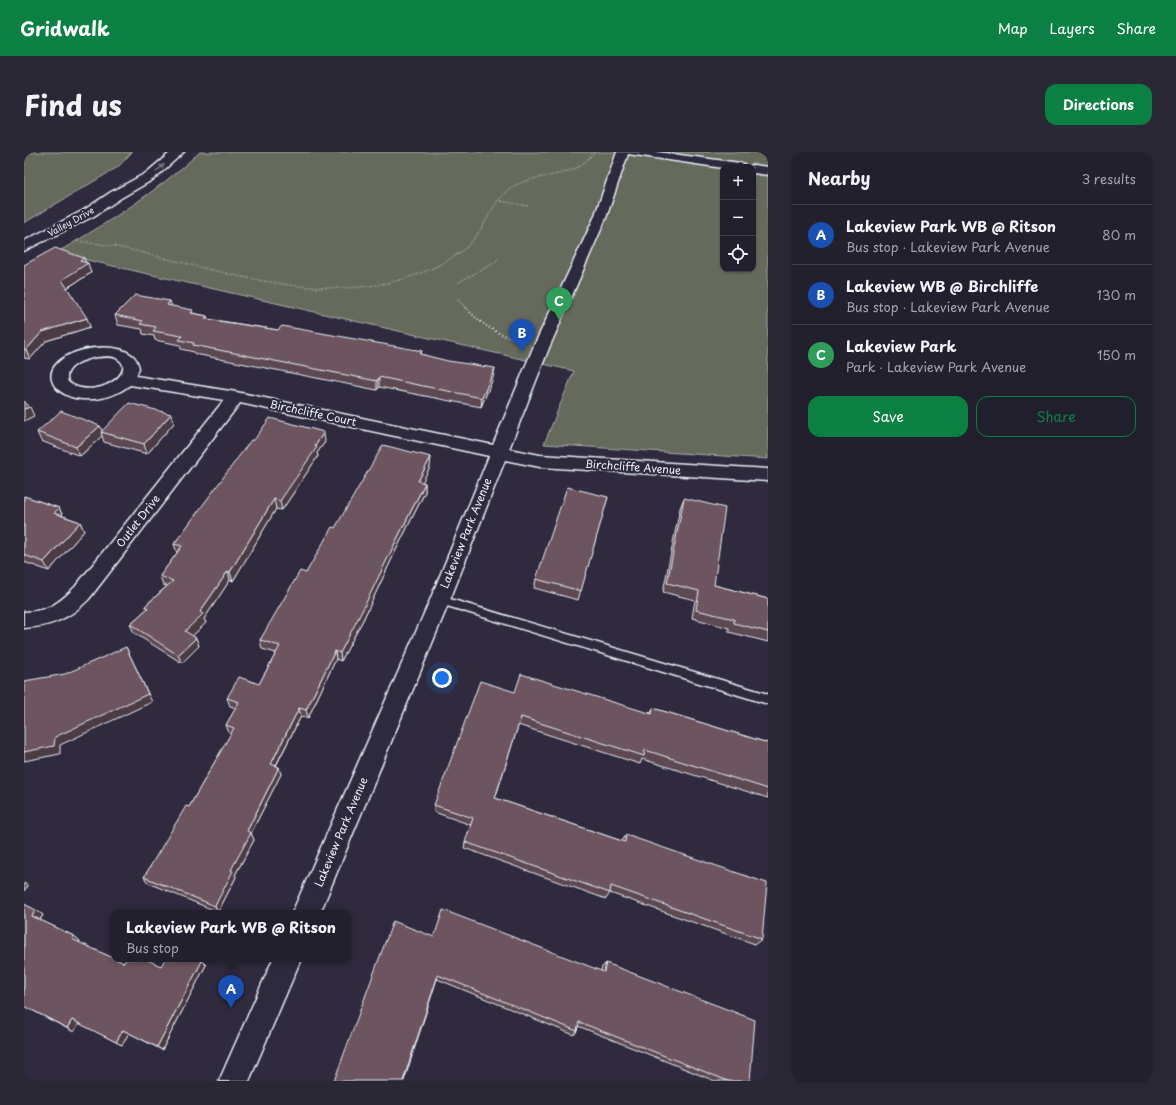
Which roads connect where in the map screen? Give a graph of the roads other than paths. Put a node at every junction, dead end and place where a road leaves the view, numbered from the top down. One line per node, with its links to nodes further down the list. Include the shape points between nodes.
1 (159, 152): 8 (street, Valley Drive)
2 (178, 152): 8 (street, Valley Drive, one-way to 2, via 150,176)
3 (622, 152): 12 (street, Lakeview Park Avenue, via 600,218 541,348)
4 (632, 152): 5 (street)
5 (720, 164)
6 (756, 169): 7 (street)
7 (768, 171)
8 (116, 195): 9 (street, Valley Drive, via 89,213)
9 (24, 247)
10 (127, 380): 11 (street, Birchcliffe Court)
11 (236, 397): 12 (street, Birchcliffe Court); 15 (street, Outlet Drive, via 68,608 53,616)
12 (498, 453): 13 (street, Birchcliffe Avenue, via 540,461); 14 (street, Lakeview Park Avenue)
13 (768, 475)
14 (440, 600): 16 (lane); 17 (street, Lakeview Park Avenue)
15 (24, 620)
16 (768, 699)
17 (307, 910)
18 (286, 962): 19 (street)
19 (234, 1081)

